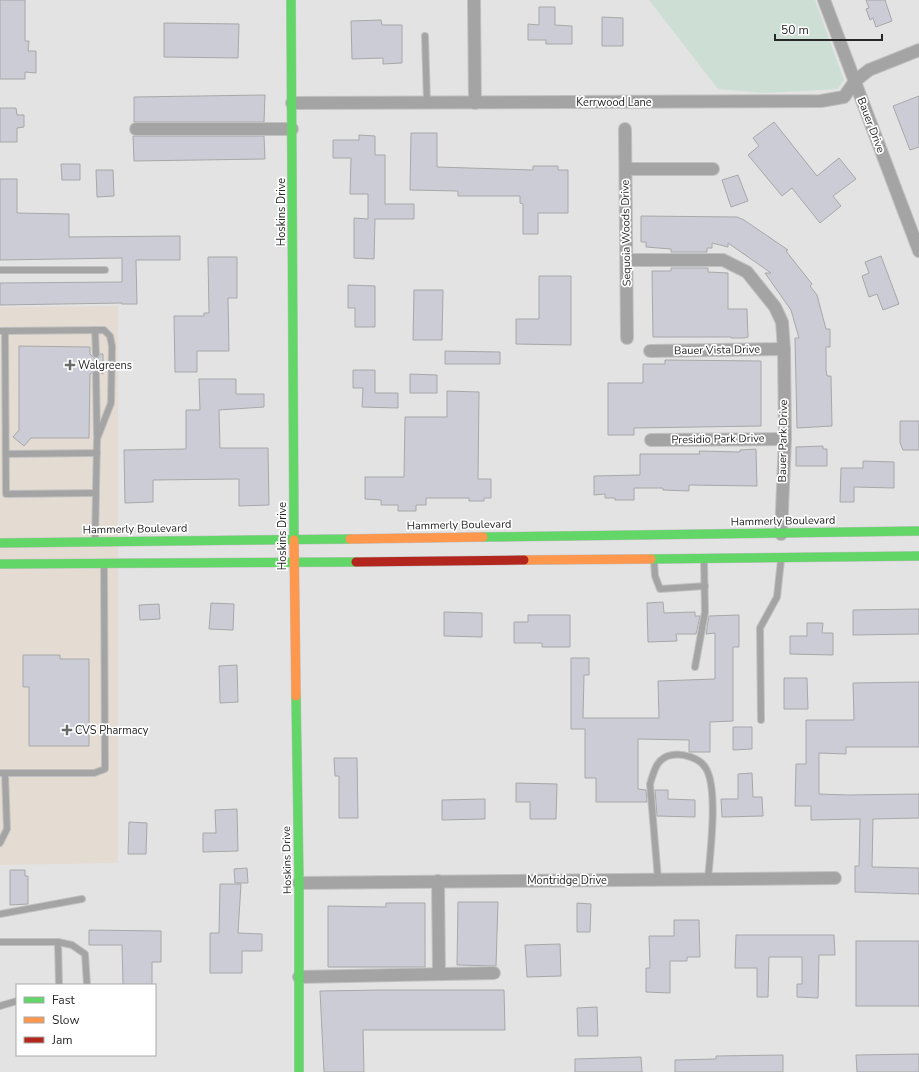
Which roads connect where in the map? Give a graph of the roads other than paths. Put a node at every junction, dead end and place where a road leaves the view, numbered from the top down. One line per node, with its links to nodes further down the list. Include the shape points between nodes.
1 (291, 0): 8 (main road, Hoskins Drive)
2 (474, 0): 7 (street)
3 (824, 0): 6 (street, Bauer Drive)
4 (425, 36): 9 (lane)
5 (919, 50): 6 (street, Kerrwood Lane, via 869,70)
6 (855, 81): 7 (street, Kerrwood Lane, via 844,97 821,101); 15 (street, Bauer Drive)
7 (474, 102): 9 (street, Kerrwood Lane)
8 (292, 103): 9 (street, Kerrwood Lane); 11 (main road, Hoskins Drive)
9 (427, 103)
10 (136, 129): 11 (street)
11 (292, 129): 35 (main road, Hoskins Drive)
12 (625, 129): 13 (street, Sequoia Woods Drive)
13 (626, 169): 14 (street); 16 (street, Sequoia Woods Drive)
14 (713, 169)
15 (919, 251)
16 (627, 260): 21 (street, Sequoia Woods Drive); 22 (street, Bauer Park Drive, via 723,260 747,272 775,308 782,322)
17 (0, 270): 18 (lane)
18 (105, 270)
19 (96, 330): 20 (lane); 24 (lane); 26 (lane, via 104,330 110,336 112,346 111,404)
20 (2, 331): 30 (lane)
21 (627, 338)
22 (784, 349): 23 (street, Bauer Vista Drive); 27 (street, Bauer Park Drive)
23 (650, 351)
24 (96, 354)
25 (96, 374): 26 (lane)
26 (97, 439): 29 (lane)
27 (785, 439): 28 (street, Presidio Park Drive); 33 (street, Bauer Park Drive)
28 (651, 440)
29 (96, 453): 30 (lane); 31 (lane)
30 (6, 454): 31 (lane, via 6,494)
31 (96, 493): 37 (lane)
32 (919, 531): 33 (main road, Hammerly Boulevard)
33 (782, 534): 34 (main road, Hammerly Boulevard); 39 (main road)
34 (581, 536): 35 (main road, Hammerly Boulevard); 42 (main road)
35 (294, 538): 37 (main road, Hammerly Boulevard); 43 (main road, Hoskins Drive)
36 (0, 542): 37 (main road, Hammerly Boulevard)
37 (95, 542)
38 (919, 556): 39 (main road)
39 (782, 558): 41 (main road); 48 (lane, via 776,597 760,628)
40 (654, 559): 41 (main road); 42 (main road); 46 (lane, via 655,576 660,589)
41 (704, 559): 46 (lane)
42 (581, 560): 43 (main road)
43 (294, 562): 44 (main road); 55 (main road, Hoskins Drive)
44 (104, 563): 45 (main road); 49 (lane, via 105,769 94,773)
45 (0, 564)
46 (705, 586): 47 (lane, via 705,612)
47 (695, 667)
48 (761, 720)
49 (2, 773): 50 (lane, via 7,829)
50 (0, 843)
51 (834, 878): 53 (street, Montridge Drive)
52 (658, 879): 53 (street, Montridge Drive); 53 (lane, via 650,784 659,761 677,754 690,757 705,767 710,779 713,805); 54 (street, Montridge Drive)
53 (708, 879)
54 (438, 881): 55 (street, Montridge Drive); 61 (street)
55 (299, 882): 62 (main road, Hoskins Drive)
56 (82, 899): 57 (lane)
57 (0, 914)
58 (0, 942): 59 (lane)
59 (58, 942): 63 (lane); 64 (lane, via 72,946 85,954)
60 (494, 973): 61 (street)
61 (439, 974): 62 (street)
62 (299, 977): 67 (main road, Hoskins Drive)
63 (59, 984)
64 (87, 984)
65 (16, 1001): 66 (lane)
66 (0, 1006)
67 (299, 1072)

